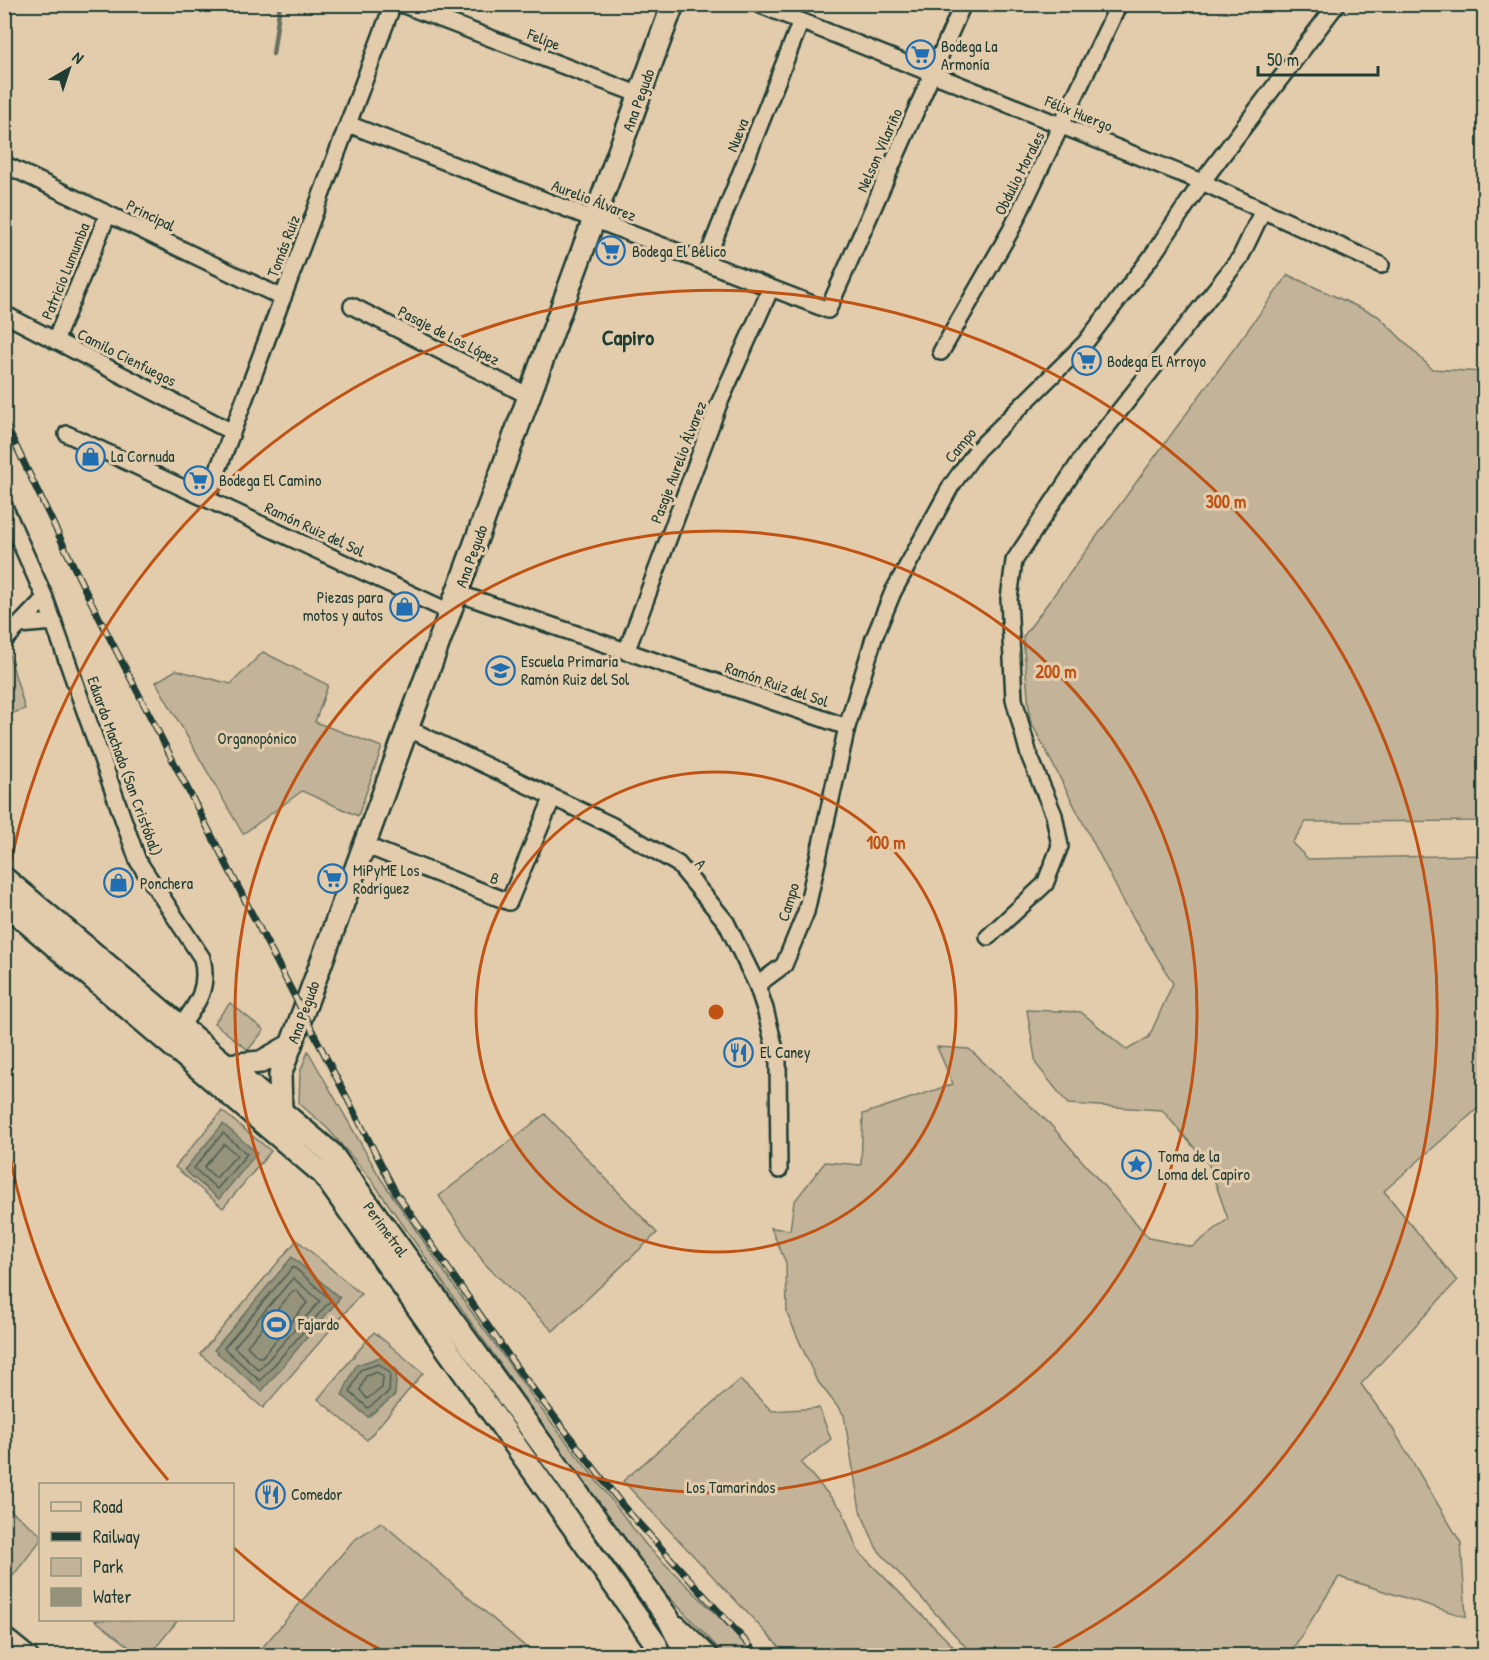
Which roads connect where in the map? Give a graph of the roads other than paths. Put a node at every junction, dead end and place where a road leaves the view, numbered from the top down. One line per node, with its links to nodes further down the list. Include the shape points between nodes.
1 (393, 4): 11 (street, Tomás Ruiz)
2 (401, 4): 10 (street, Felipe)
3 (673, 4): 10 (main road, Ana Pegudo)
4 (758, 4): 8 (street, Félix Huergo)
5 (963, 4): 9 (street, Nelson Vilariño)
6 (1119, 4): 12 (street, Obdulio Morales)
7 (1337, 4): 14 (street, Campo)
8 (801, 21): 9 (street, Félix Huergo); 18 (street, Nueva)
9 (933, 74): 12 (street, Félix Huergo); 23 (street, Nelson Vilariño)
10 (640, 95): 17 (main road, Ana Pegudo)
11 (348, 124): 17 (street, Aurelio Álvarez); 21 (street, Tomás Ruiz)
12 (1063, 126): 14 (street, Félix Huergo); 26 (street, Obdulio Morales, via 1011,230)
13 (4, 164): 16 (street, Principal)
14 (1202, 182): 15 (street, Félix Huergo); 38 (street, Campo, via 1152,256 1085,343 977,450 951,486 874,638)
15 (1263, 210): 19 (street, Félix Huergo); 44 (street, via 1240,258 1083,457 1014,561 1009,599 1014,699 1029,755 1054,815 1060,846 1045,884)
16 (108, 214): 21 (street, Principal); 25 (street, Patricio Lumumba)
17 (594, 220): 18 (street, Aurelio Álvarez); 27 (main road, Ana Pegudo)
18 (705, 263): 20 (street, Aurelio Álvarez)
19 (1381, 265)
20 (771, 288): 23 (street, Aurelio Álvarez); 37 (street, Pasaje Aurelio Álvarez, via 718,406)
21 (282, 298): 28 (street, Tomás Ruiz)
22 (352, 306): 27 (street, Pasaje de Los López)
23 (828, 310)
24 (4, 314): 25 (street, Camilo Cienfuegos)
25 (55, 341): 28 (street, Camilo Cienfuegos)
26 (941, 352)
27 (529, 396): 33 (main road, Ana Pegudo)
28 (232, 432): 30 (street, Tomás Ruiz)
29 (67, 434): 30 (street, Ramón Ruiz del Sol)
30 (207, 500): 33 (street, Ramón Ruiz del Sol)
31 (4, 506): 32 (street, Eduardo Machado (San Cristóbal))
32 (45, 598): 34 (street, Eduardo Machado (San Cristóbal)); 35 (street)
33 (454, 603): 37 (street, Ramón Ruiz del Sol); 39 (main road, Ana Pegudo)
34 (54, 622): 35 (street); 46 (street, Eduardo Machado (San Cristóbal), via 138,861 202,958 206,973 199,1002)
35 (19, 625): 36 (street)
36 (4, 641)
37 (626, 652): 38 (street, Ramón Ruiz del Sol)
38 (847, 727): 45 (street, Campo, via 806,912 784,964)
39 (407, 728): 40 (street, A); 41 (main road, Ana Pegudo)
40 (552, 798): 41 (street, B, via 509,903); 45 (street, A, via 611,825 678,864 726,922)
41 (364, 845): 47 (main road, Ana Pegudo)
42 (4, 878): 46 (main road, Perimetral)
43 (4, 903): 50 (main road, Perimetral)
44 (988, 937)
45 (757, 985): 54 (street, A, via 778,1061)
46 (181, 1026): 48 (main road, Perimetral)
47 (291, 1045): 48 (main road, via 261,1062); 49 (main road, Ana Pegudo)
48 (227, 1065): 51 (main road, Perimetral)
49 (280, 1075): 51 (main road); 52 (main road, Ana Pegudo)
50 (225, 1088): 51 (main road); 53 (main road, Perimetral)
51 (258, 1091): 52 (main road, Perimetral)
52 (281, 1110): 53 (main road); 55 (main road, Perimetral, via 331,1153)
53 (294, 1146): 57 (main road, Perimetral, via 323,1174)
54 (779, 1170)
55 (668, 1618): 59 (main road, Perimetral); 60 (main road)
56 (4, 1635): 58 (street)
57 (661, 1652)
58 (30, 1656)
59 (683, 1656)
60 (707, 1656)

